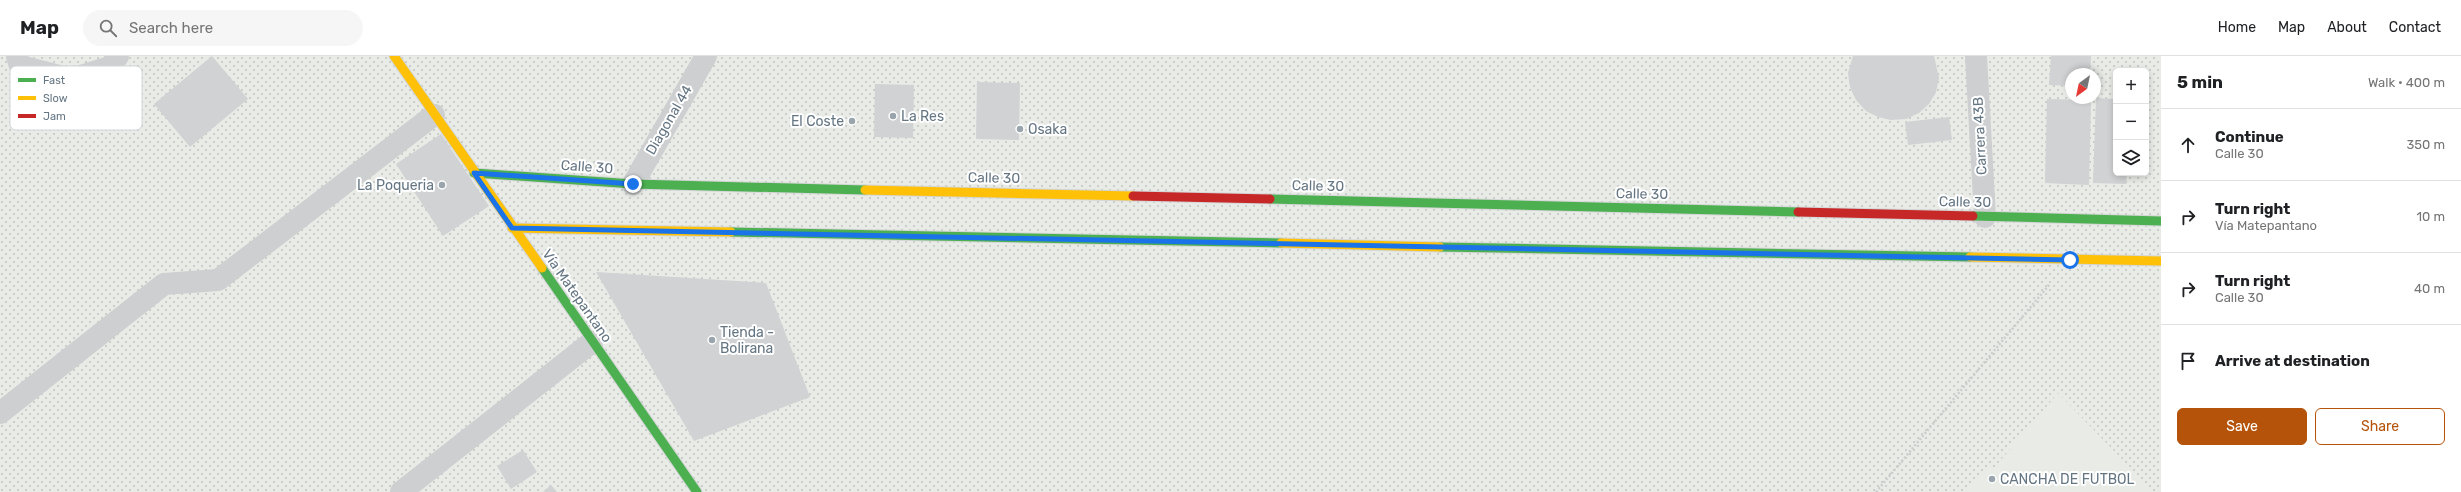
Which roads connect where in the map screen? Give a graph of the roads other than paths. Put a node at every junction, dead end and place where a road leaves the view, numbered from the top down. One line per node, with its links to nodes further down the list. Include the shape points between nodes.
1 (17, 56): 6 (street)
2 (118, 56): 7 (street)
3 (394, 56): 8 (main road, Vía Matepantano)
4 (706, 56): 10 (street, Diagonal 44)
5 (1976, 56): 11 (street, Carrera 43B)
6 (20, 66)
7 (111, 66)
8 (434, 115): 9 (main road, Vía Matepantano); 16 (street, via 218,280 164,284)
9 (474, 173): 10 (main road, Calle 30); 13 (main road, Vía Matepantano)
10 (633, 184): 11 (main road, Calle 30)
11 (1985, 217): 12 (main road, Calle 30)
12 (2161, 221)
13 (512, 228): 14 (main road); 15 (main road, Vía Matepantano)
14 (2161, 261)
15 (592, 342): 17 (street); 18 (main road, Vía Matepantano)
16 (0, 413)
17 (401, 492)
18 (698, 492)

